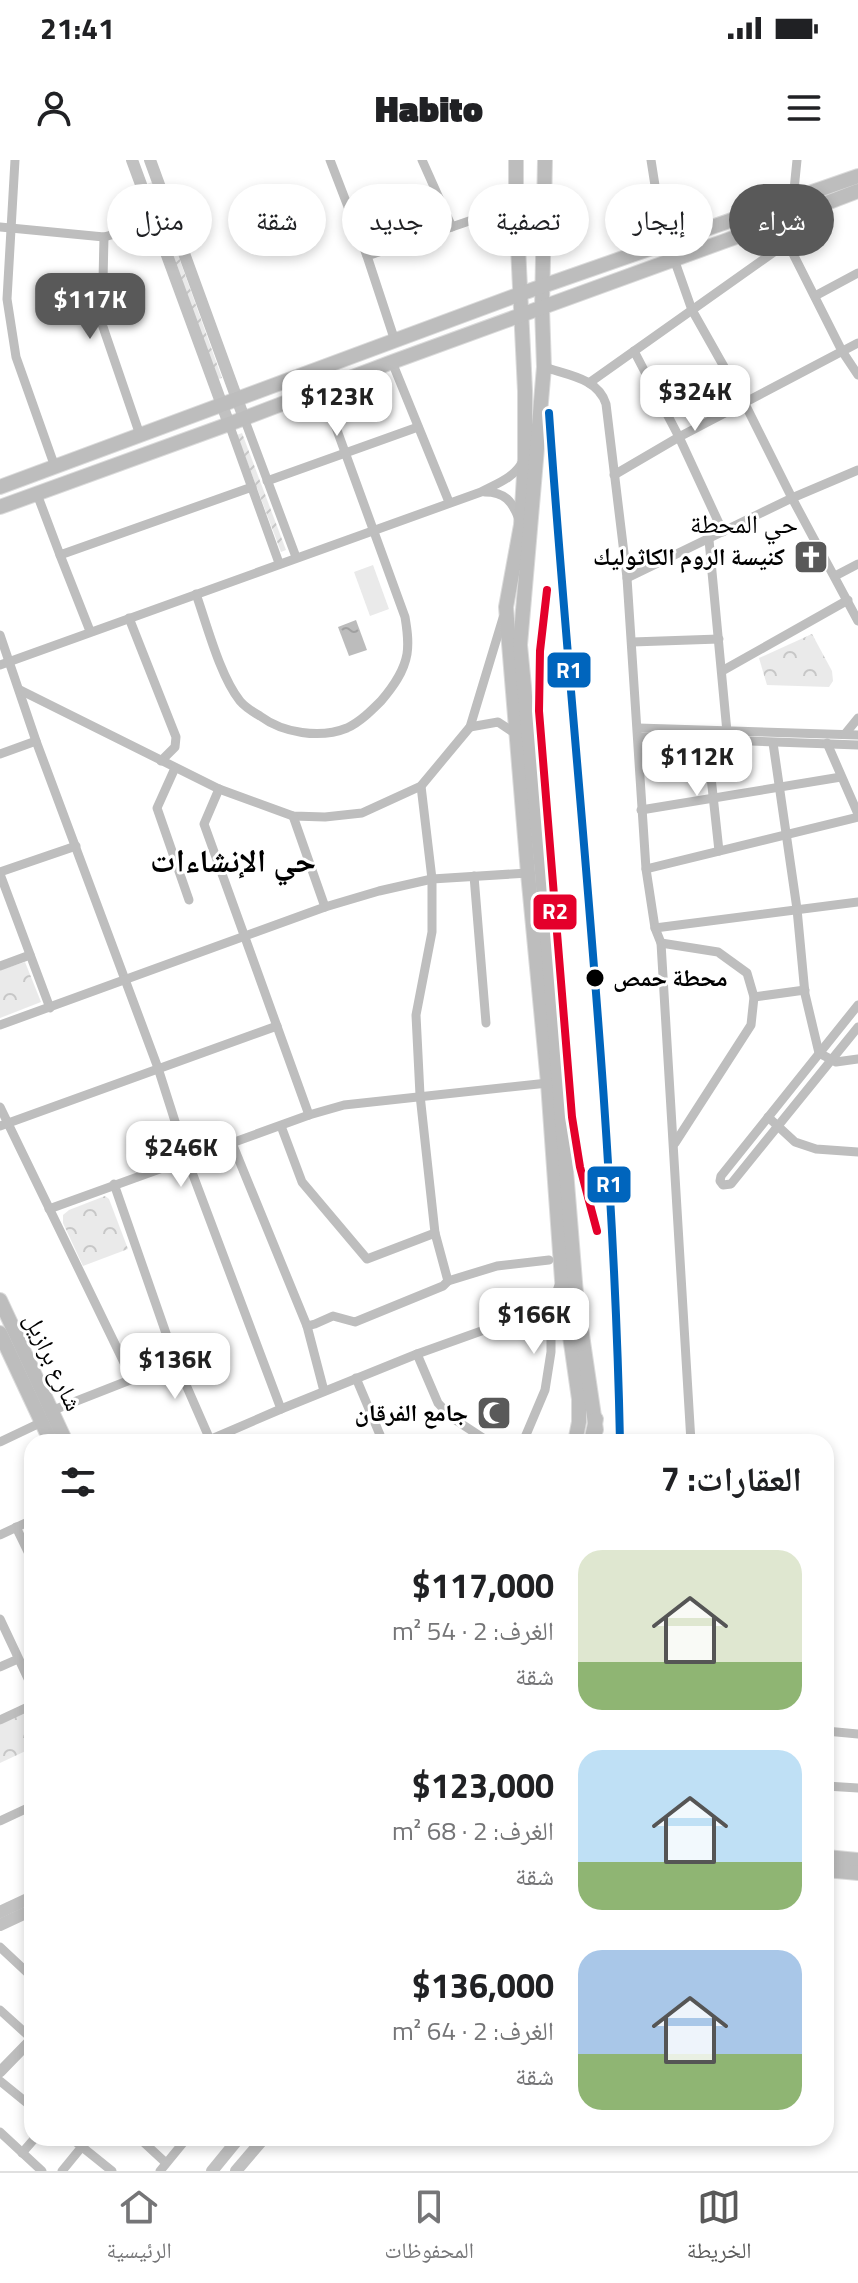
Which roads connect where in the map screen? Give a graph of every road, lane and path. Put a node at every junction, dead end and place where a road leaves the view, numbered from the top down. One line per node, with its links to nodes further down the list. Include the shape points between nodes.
1 (15, 160): 22 (street)
2 (132, 160): 11 (main road)
3 (150, 160): 49 (main road)
4 (330, 160): 17 (street)
5 (422, 160): 12 (street)
6 (516, 160): 13 (main road)
7 (545, 160): 34 (main road)
8 (651, 160): 14 (street)
9 (797, 160): 15 (street)
10 (858, 176): 16 (main road)
11 (140, 184)
12 (433, 184)
13 (516, 184)
14 (655, 184)
15 (795, 184)
16 (834, 185)
17 (342, 191)
18 (858, 191): 19 (main road)
19 (834, 200)
20 (468, 222): 21 (street)
21 (452, 227)
22 (5, 228): 24 (street); 57 (street, via 7,299 16,357)
23 (107, 236): 24 (street)
24 (104, 237): 53 (street, via 102,324)
25 (729, 239): 32 (main road)
26 (168, 256): 49 (main road)
27 (367, 256): 40 (street)
28 (518, 256): 35 (main road)
29 (627, 256): 34 (main road)
30 (768, 256): 38 (street)
31 (795, 256): 36 (street)
32 (674, 259): 37 (main road); 38 (street)
33 (858, 273): 36 (street)
34 (543, 286): 35 (main road); 37 (main road)
35 (520, 294): 39 (main road); 40 (main road)
36 (815, 296): 43 (street)
37 (542, 308): 39 (main road); 45 (main road)
38 (692, 310): 42 (street); 50 (street)
39 (521, 315): 44 (main road); 56 (main road)
40 (395, 341): 49 (main road)
41 (858, 344): 43 (street)
42 (634, 351): 47 (street); 54 (street)
43 (843, 352): 46 (street); 50 (street)
44 (392, 362): 48 (main road); 52 (street)
45 (544, 367): 47 (street); 180 (main road, via 520,645 575,1279)
46 (858, 375)
47 (589, 383): 59 (street, via 606,404)
48 (322, 389): 51 (main road); 55 (street)
49 (230, 403): 51 (main road); 53 (main road)
50 (745, 404): 54 (street); 65 (street)
51 (236, 421): 60 (street); 62 (street); 64 (main road)
52 (418, 427): 55 (street); 66 (street)
53 (140, 435): 57 (main road)
54 (679, 437): 59 (street); 70 (street)
55 (347, 452): 60 (street); 69 (street)
56 (525, 459): 63 (street, via 518,471); 68 (main road)
57 (55, 467): 61 (main road)
58 (858, 470): 65 (street)
59 (614, 475): 77 (street)
60 (267, 481): 73 (street)
61 (0, 487)
62 (252, 487): 72 (street); 74 (street)
63 (481, 492): 66 (street); 68 (street, via 505,496 514,504)
64 (37, 494): 67 (main road); 72 (street)
65 (792, 498): 70 (street); 76 (street)
66 (449, 502): 69 (street)
67 (0, 507)
68 (521, 525): 80 (main road)
69 (375, 529): 73 (street); 78 (street, via 405,617 407,654 391,689 347,728 286,730 241,703)
70 (723, 532): 71 (street)
71 (709, 540): 77 (street); 85 (street)
72 (60, 555): 83 (street)
73 (296, 557): 74 (street)
74 (279, 563): 78 (street)
75 (858, 564): 76 (street)
76 (835, 576): 79 (street)
77 (627, 578): 86 (street)
78 (196, 594): 81 (street)
79 (848, 600): 82 (street); 88 (street)
80 (506, 607): 91 (street); 94 (main road)
81 (129, 618): 83 (street); 103 (street, via 176,737 175,747)
82 (858, 621)
83 (90, 631): 87 (street)
84 (0, 635): 87 (street)
85 (719, 639): 86 (street); 88 (street)
86 (632, 642): 92 (street)
87 (5, 663): 89 (street)
88 (722, 671): 93 (street)
89 (20, 690): 98 (street); 103 (street)
90 (858, 718): 95 (street)
91 (470, 727): 94 (street, via 498,722); 106 (street)
92 (638, 732): 93 (street); 97 (street); 110 (street)
93 (727, 732): 95 (street)
94 (516, 734): 118 (main road)
95 (845, 734): 96 (street)
96 (858, 735)
97 (707, 740): 99 (street); 109 (street)
98 (36, 741): 102 (street); 114 (street)
99 (773, 743): 100 (street); 107 (street)
100 (827, 743): 101 (street); 105 (street)
101 (858, 745)
102 (0, 754)
103 (161, 761): 104 (street)
104 (175, 768): 108 (street); 121 (street, via 157,808)
105 (841, 777): 107 (street); 111 (street)
106 (421, 786): 112 (street, via 362,813); 120 (street)
107 (778, 788): 109 (street); 113 (street)
108 (219, 789): 112 (street); 126 (street, via 204,824)
109 (714, 798): 110 (street); 115 (street)
110 (641, 810): 116 (street)
111 (858, 815): 113 (street)
112 (293, 816): 123 (street)
113 (787, 836): 115 (street); 124 (street)
114 (76, 846): 117 (street); 130 (street)
115 (719, 851): 116 (street)
116 (646, 869): 125 (street)
117 (0, 873): 128 (street)
118 (528, 873): 119 (street); 143 (main road)
119 (474, 876): 120 (street); 135 (street)
120 (432, 879): 123 (street); 144 (street, via 432,932 416,1015)
121 (189, 900)
122 (858, 902): 124 (street)
123 (325, 907): 126 (street)
124 (797, 909): 125 (street); 131 (street)
125 (655, 928): 127 (street)
126 (246, 936): 130 (street); 137 (street)
127 (661, 943): 132 (street, via 718,952 747,973); 152 (street)
128 (30, 955): 129 (street); 134 (street)
129 (0, 966)
130 (126, 981): 134 (street); 142 (street)
131 (805, 990): 132 (street); 139 (street)
132 (754, 997): 152 (street, via 751,1025)
133 (858, 1005): 139 (street)
134 (50, 1008): 136 (street)
135 (486, 1023)
136 (0, 1025)
137 (277, 1026): 142 (street); 146 (street)
138 (858, 1027): 141 (street)
139 (819, 1053): 141 (street); 147 (street)
140 (858, 1059): 141 (street)
141 (832, 1060): 150 (street)
142 (158, 1068): 148 (street); 154 (street)
143 (548, 1083): 144 (street); 159 (main road)
144 (420, 1095): 146 (street); 157 (street)
145 (0, 1107): 148 (street)
146 (309, 1115): 149 (street)
147 (768, 1117): 150 (street); 150 (street, via 721,1176 723,1185 731,1184)
148 (4, 1125): 156 (street)
149 (281, 1126): 151 (street); 157 (street, via 302,1182 367,1259)
150 (778, 1127): 153 (street, via 795,1142)
151 (232, 1143): 154 (street); 163 (street)
152 (675, 1143): 181 (street)
153 (858, 1152)
154 (187, 1159): 155 (street); 170 (street)
155 (114, 1184): 156 (street); 166 (street)
156 (49, 1209): 168 (street)
157 (435, 1233): 160 (street)
158 (549, 1260): 160 (street, via 497,1266)
159 (562, 1280): 162 (street); 179 (main road, via 579,1399)
160 (448, 1281): 163 (street, via 355,1322 333,1316)
161 (0, 1300): 171 (main road, شارع برازيل)
162 (551, 1306): 165 (street); 178 (street, via 545,1390)
163 (307, 1326): 169 (street)
164 (0, 1333): 171 (main road, شارع برازيل)
165 (417, 1354): 167 (street); 177 (street, via 438,1403)
166 (176, 1362): 168 (street); 174 (street)
167 (356, 1378): 169 (street); 176 (street)
168 (132, 1379): 171 (street)
169 (324, 1391): 170 (street)
170 (281, 1409): 175 (street)
171 (47, 1416): 172 (main road, شارع برازيل); 173 (main road, شارع برازيل); 182 (street)
172 (50, 1434)
173 (60, 1434)
174 (206, 1434)
175 (225, 1434)
176 (379, 1434)
177 (477, 1434)
178 (526, 1434)
179 (577, 1434)
180 (595, 1434)
181 (691, 1434)
182 (0, 1442)
183 (24, 1524): 184 (street)
184 (16, 1527): 185 (street); 186 (street)
185 (0, 1535)
186 (24, 1544)
187 (0, 1619): 188 (street)
188 (18, 1659): 189 (street); 190 (street)
189 (0, 1667)
190 (24, 1671)
191 (24, 1709): 192 (street)
192 (0, 1720)
193 (834, 1732): 194 (street)
194 (858, 1734)
195 (834, 1786): 196 (street)
196 (858, 1788)
197 (24, 1810): 198 (street)
198 (0, 1821)
199 (834, 1858): 200 (main road)
200 (858, 1860)
201 (834, 1871): 202 (main road)
202 (858, 1873)
203 (24, 1901): 204 (main road)
204 (0, 1912)
205 (24, 1914): 206 (main road)
206 (0, 1925)
207 (0, 1947): 208 (street)
208 (24, 1970)
209 (0, 2010): 210 (street)
210 (24, 2032)
211 (24, 2047): 212 (street)
212 (0, 2072)
213 (0, 2081): 214 (street)
214 (24, 2100)
215 (0, 2132): 223 (street)
216 (28, 2146): 223 (street)
217 (82, 2146): 226 (street)
218 (89, 2146): 227 (street)
219 (146, 2146): 224 (street)
220 (180, 2146): 224 (street)
221 (232, 2146): 228 (main road)
222 (257, 2146): 229 (main road)
223 (22, 2153): 225 (street)
224 (163, 2167)
225 (42, 2171)
226 (62, 2171)
227 (112, 2171)
228 (212, 2171)
229 (236, 2171)

